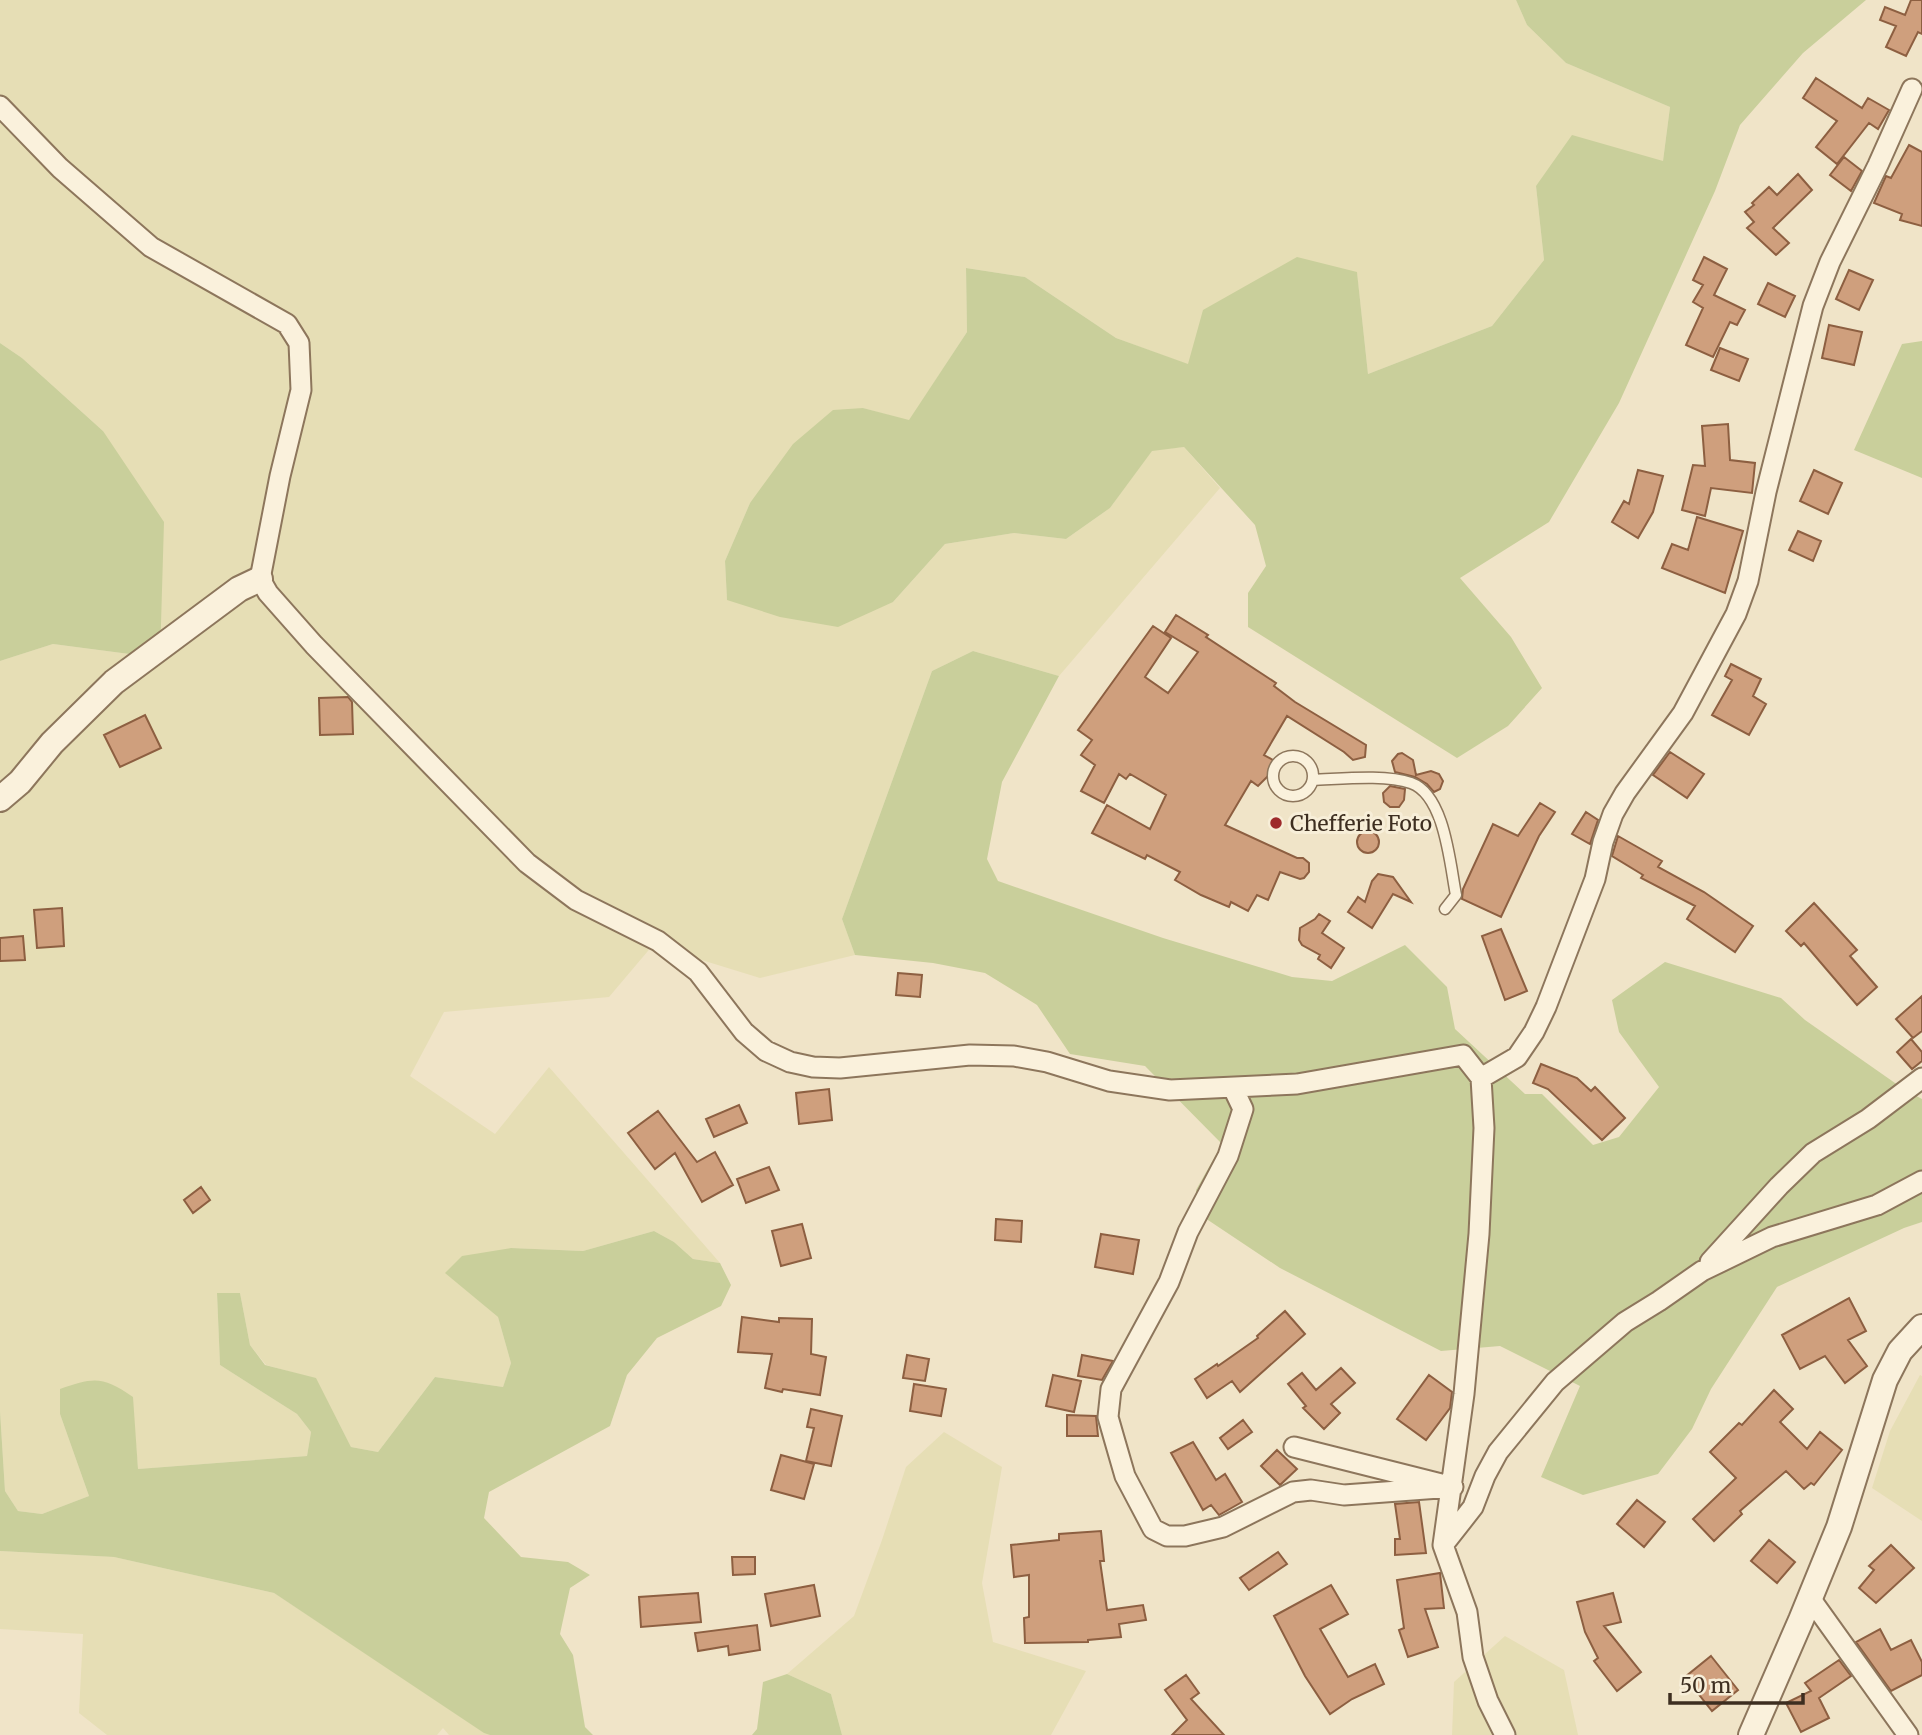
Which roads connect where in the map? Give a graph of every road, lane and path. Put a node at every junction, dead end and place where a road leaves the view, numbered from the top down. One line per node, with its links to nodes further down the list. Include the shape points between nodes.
1 (1912, 89): 7 (street, via 1830,262 1814,306 1748,581 1736,614 1683,713 1613,814 1595,878 1534,1032 1517,1057)
2 (0, 107): 3 (street, via 60,168 151,247 287,324 299,343 301,390)
3 (260, 579): 5 (street, via 239,589 114,682); 9 (street, via 314,646 527,863 576,900 658,941 688,964 744,1032 766,1051 802,1065 840,1068 970,1055 1014,1056 1109,1081 1170,1090)
4 (1313, 780): 4 (lane, via 1308,763 1294,756 1273,769 1273,783 1290,796 1305,792); 6 (lane, via 1389,780 1420,787 1434,804 1443,829 1456,895)
5 (0, 799)
6 (1445, 909)
7 (1482, 1078): 9 (street, via 1463,1055 1297,1084); 14 (street, via 1479,1234)
8 (1922, 1078): 11 (street, via 1814,1153)
9 (1233, 1088): 14 (street, via 1243,1109 1228,1156 1188,1232 1169,1282 1111,1389 1108,1417 1125,1476 1153,1529 1167,1536 1185,1536 1223,1527 1293,1492 1344,1495)
10 (1922, 1181): 11 (street, via 1877,1205 1772,1237)
11 (1702, 1271): 15 (street, via 1625,1322 1555,1382 1498,1452 1473,1507)
12 (1922, 1327): 16 (street, via 1900,1351 1885,1380 1839,1527)
13 (1294, 1447): 14 (street)
14 (1453, 1487): 15 (street)
15 (1443, 1545): 17 (street, via 1467,1612 1473,1657)
16 (1810, 1598): 18 (street); 19 (street)
17 (1505, 1735)
18 (1751, 1735)
19 (1908, 1735)

